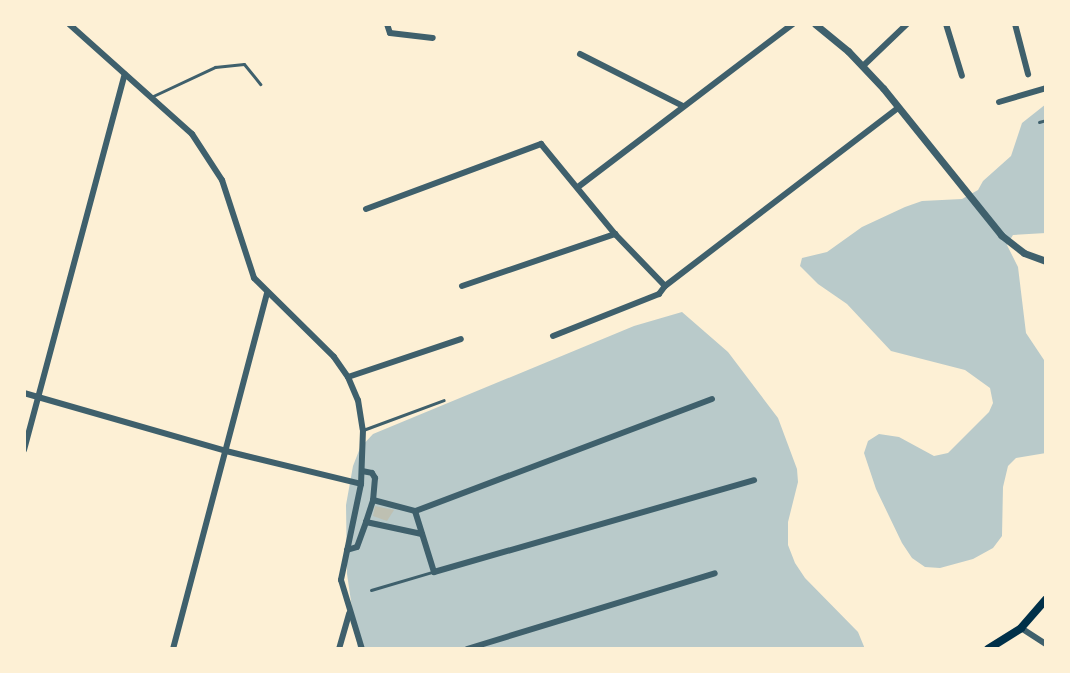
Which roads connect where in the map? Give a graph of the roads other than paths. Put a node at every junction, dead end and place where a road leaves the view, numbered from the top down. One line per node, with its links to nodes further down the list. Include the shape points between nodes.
1 (69, 24): 11 (street)
2 (387, 24): 8 (street, via 390,33)
3 (793, 24): 18 (street)
4 (815, 24): 10 (street)
5 (907, 24): 10 (street)
6 (946, 24): 13 (street)
7 (1015, 24): 12 (street)
8 (433, 38)
9 (580, 54): 18 (street)
10 (863, 66): 19 (street)
11 (125, 74): 16 (street); 33 (street)
12 (1028, 74)
13 (962, 76)
14 (260, 84): 16 (lane, via 244,64 215,67)
15 (1046, 88): 17 (street)
16 (151, 97): 28 (street, via 210,157 254,278)
17 (999, 102)
18 (683, 106): 22 (street)
19 (898, 108): 25 (street, via 1001,235 1024,253); 27 (street)
20 (1046, 120): 21 (lane)
21 (1039, 122)
22 (578, 187): 23 (street, via 541,144); 24 (street)
23 (366, 209)
24 (615, 234): 26 (street); 27 (street)
25 (1046, 261)
26 (462, 286)
27 (665, 286): 29 (street, via 659,294)
28 (267, 293): 31 (street); 38 (street)
29 (553, 336)
30 (461, 339): 31 (street)
31 (348, 377): 36 (street)
32 (24, 393): 33 (street)
33 (38, 396): 37 (street); 38 (street)
34 (712, 399): 43 (street)
35 (444, 400): 36 (lane)
36 (363, 430): 39 (street)
37 (24, 450)
38 (226, 451): 41 (street); 54 (street)
39 (362, 471): 41 (street); 42 (street, via 375,478)
40 (754, 480): 47 (street)
41 (361, 484): 46 (street)
42 (373, 500): 43 (street); 44 (street)
43 (415, 511): 45 (street)
44 (366, 522): 45 (street); 46 (street, via 357,547)
45 (422, 534): 47 (street)
46 (347, 550): 51 (street, via 341,580)
47 (434, 572): 49 (lane)
48 (715, 573): 57 (street)
49 (371, 590)
50 (1046, 599): 52 (main road)
51 (349, 613): 55 (street); 56 (street)
52 (1021, 628): 53 (street); 58 (main road)
53 (1046, 644)
54 (173, 649)
55 (339, 649)
56 (362, 649)
57 (467, 649)
58 (988, 649)

